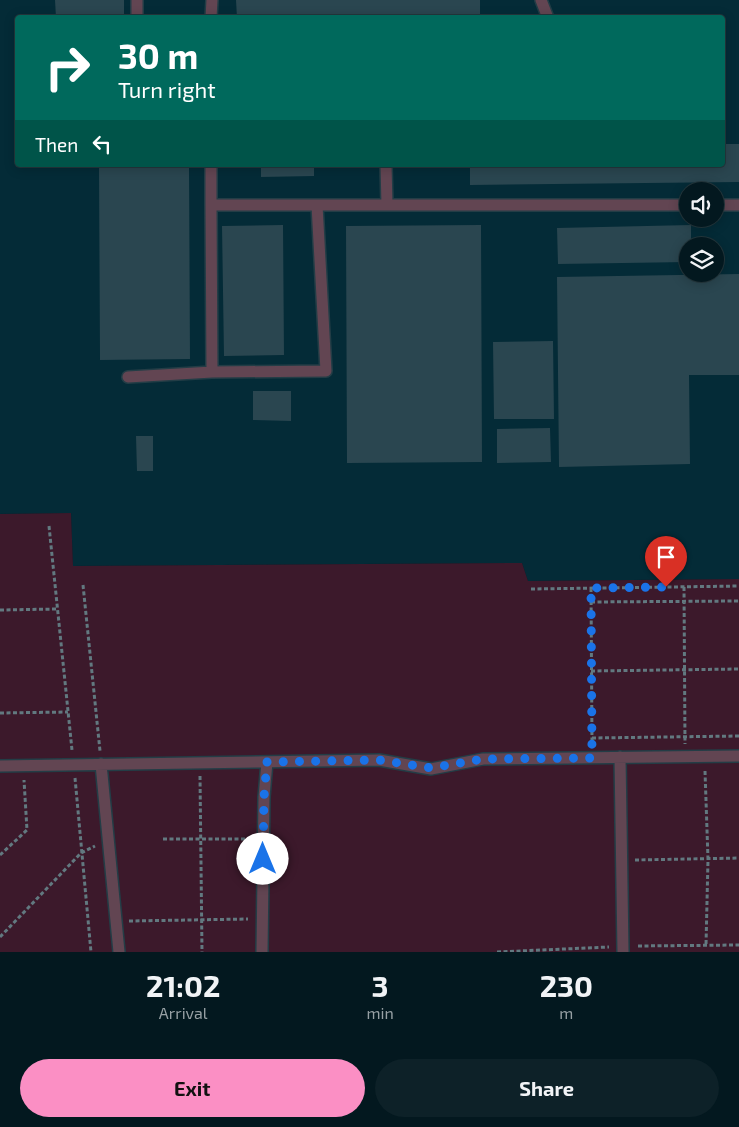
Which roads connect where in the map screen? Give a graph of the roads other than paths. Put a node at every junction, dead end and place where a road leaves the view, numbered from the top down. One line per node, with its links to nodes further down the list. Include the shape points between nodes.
1 (137, 0): 4 (lane)
2 (212, 0): 5 (lane)
3 (541, 0): 6 (lane)
4 (137, 15)
5 (212, 15)
6 (547, 15)
7 (211, 167): 9 (lane)
8 (386, 167): 11 (lane)
9 (210, 205): 10 (lane); 15 (lane)
10 (317, 205): 11 (lane); 15 (lane, via 326,371)
11 (387, 205): 12 (lane)
12 (679, 205)
13 (724, 205): 14 (lane)
14 (739, 205)
15 (212, 372): 16 (lane)
16 (128, 377)
17 (739, 756): 18 (lane)
18 (620, 757): 19 (lane, via 483,759 431,768 379,760); 24 (lane)
19 (267, 762): 20 (lane); 23 (lane)
20 (101, 764): 21 (lane); 22 (lane)
21 (0, 766)
22 (118, 952)
23 (262, 952)
24 (623, 952)

